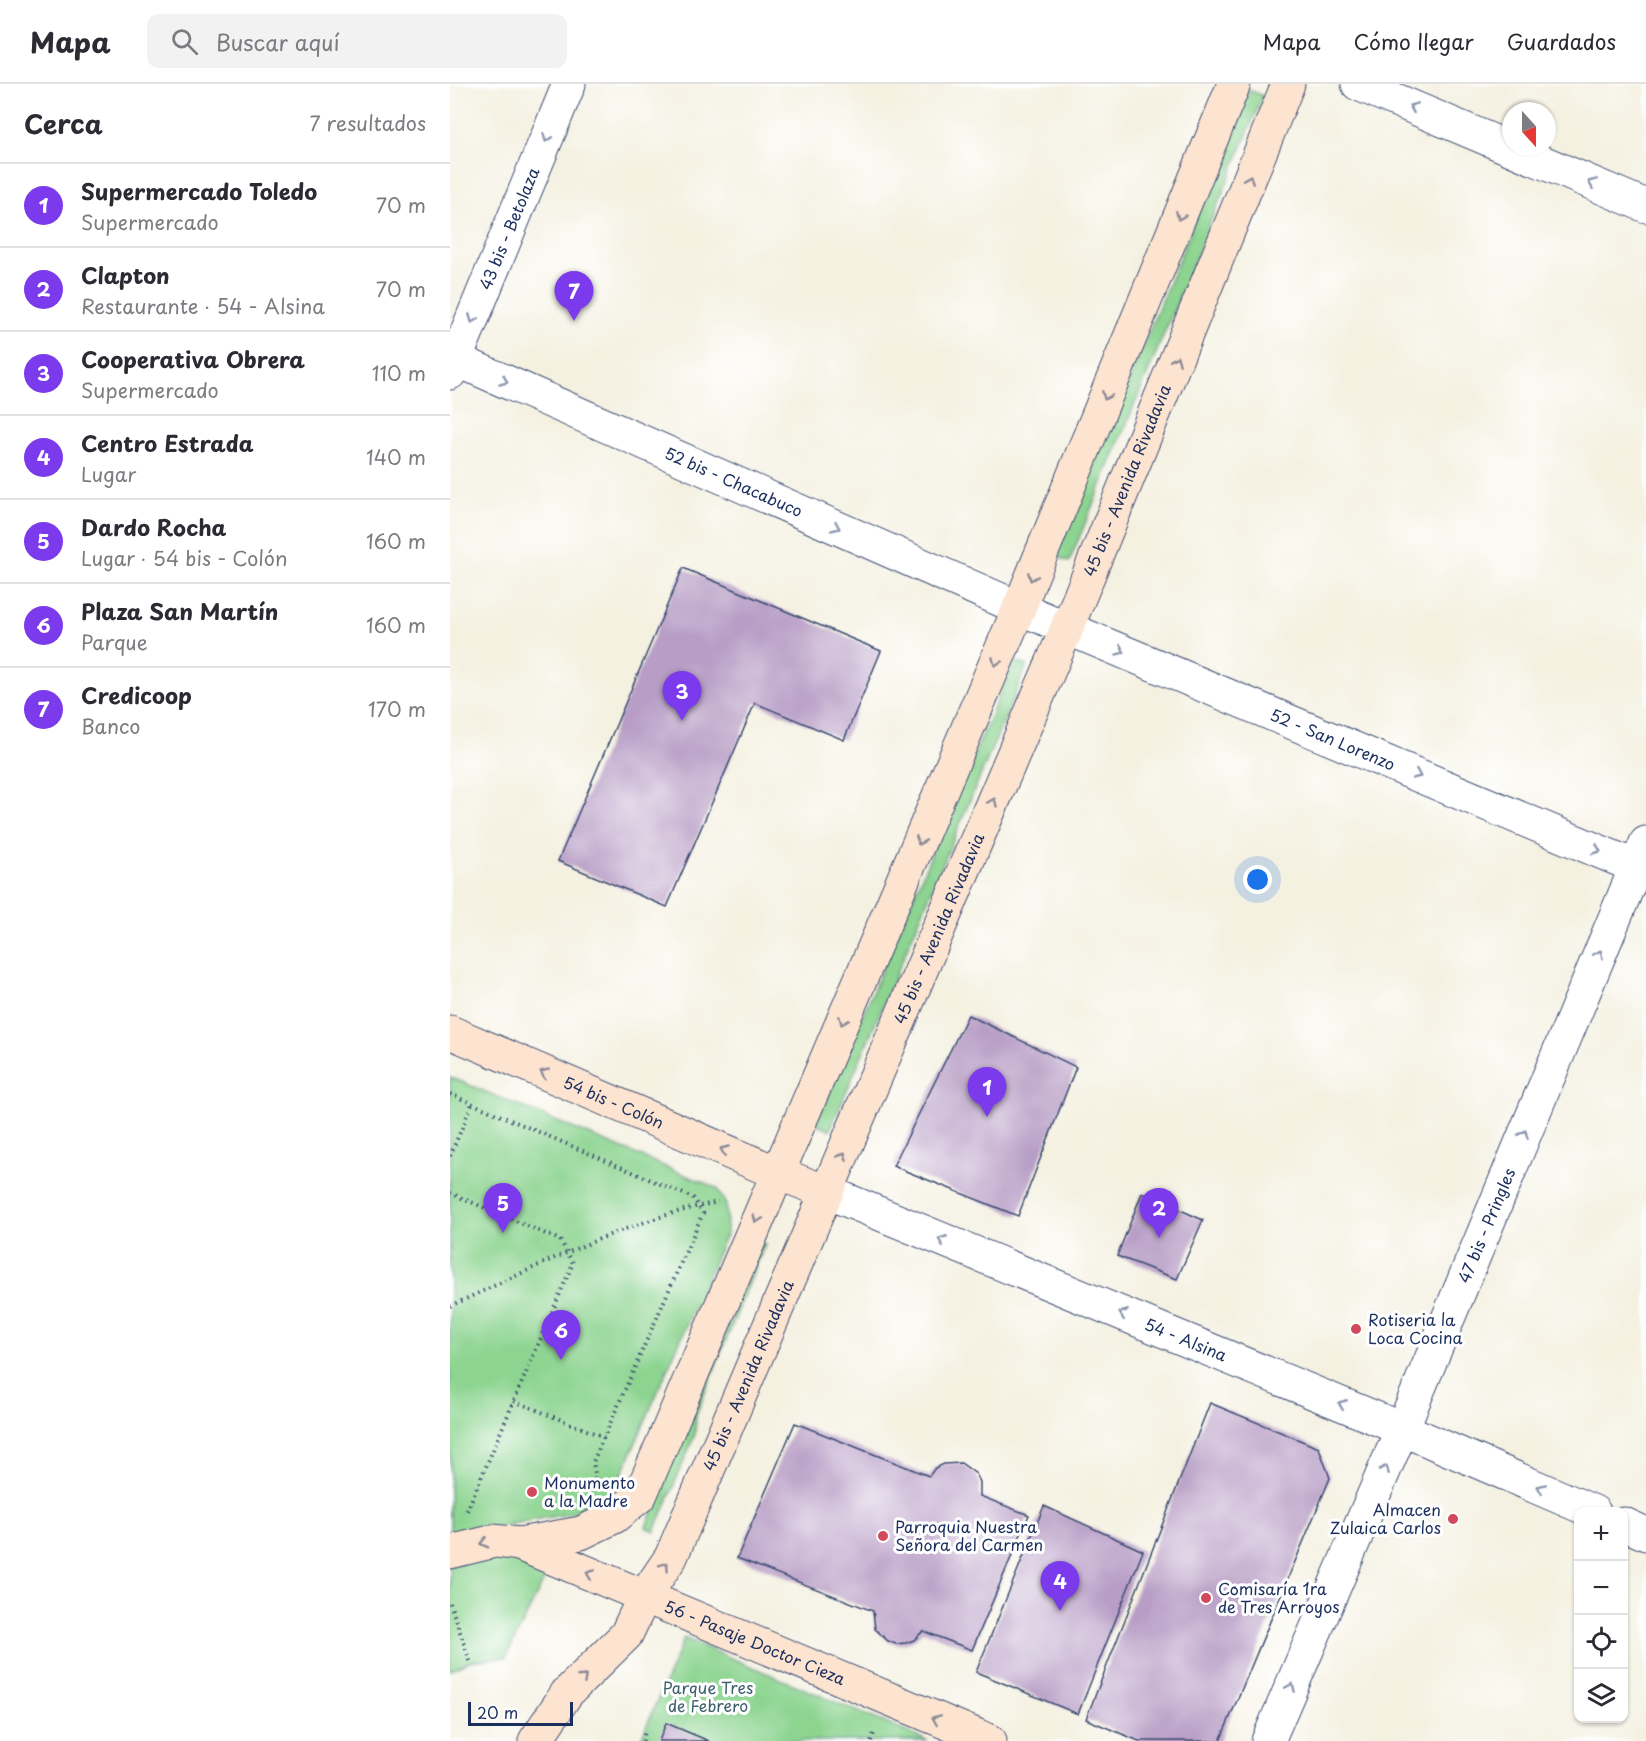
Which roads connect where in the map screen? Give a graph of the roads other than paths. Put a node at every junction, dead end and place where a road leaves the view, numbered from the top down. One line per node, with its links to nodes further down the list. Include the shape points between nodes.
1 (569, 84): 6 (street, 43 bis - Betolaza, one-way to 6)
2 (1234, 84): 7 (main road, one-way to 7)
3 (1288, 84): 8 (main road, 45 bis - Avenida Rivadavia, one-way to 3)
4 (1358, 84): 5 (street, one-way to 4)
5 (1646, 206)
6 (452, 363): 7 (street, 52 bis - Chacabuco, one-way to 7)
7 (1019, 608): 8 (street, 52 - San Lorenzo); 11 (main road, one-way to 11)
8 (1067, 628): 9 (street, 52 - San Lorenzo, one-way to 9); 12 (main road, 45 bis - Avenida Rivadavia, one-way to 8)
9 (1643, 860): 13 (street, 47 bis - Pringles, one-way to 9)
10 (450, 1032): 11 (main road, 54 bis - Colón, one-way to 10)
11 (777, 1173): 12 (main road, 54 - Alsina); 17 (main road, one-way to 17, via 640,1496 614,1517 581,1533)
12 (827, 1192): 13 (street, 54 - Alsina, one-way to 12); 19 (main road, 45 bis - Avenida Rivadavia, one-way to 12, via 671,1557)
13 (1402, 1429): 14 (street, 54 - Alsina, one-way to 13); 22 (street, 47 bis - Pringles, one-way to 13)
14 (1582, 1507)
15 (1628, 1526): 16 (street)
16 (1646, 1534)
17 (519, 1544): 18 (main road, one-way to 18, via 495,1540); 19 (main road, 56 - Pasaje Doctor Cieza, one-way to 17)
18 (450, 1552)
19 (644, 1597): 20 (main road, 45 bis - Avenida Rivadavia, one-way to 19, via 567,1693 626,1635); 21 (main road, 56 - Pasaje Doctor Cieza, one-way to 19)
20 (535, 1741)
21 (990, 1741)
22 (1268, 1741)

